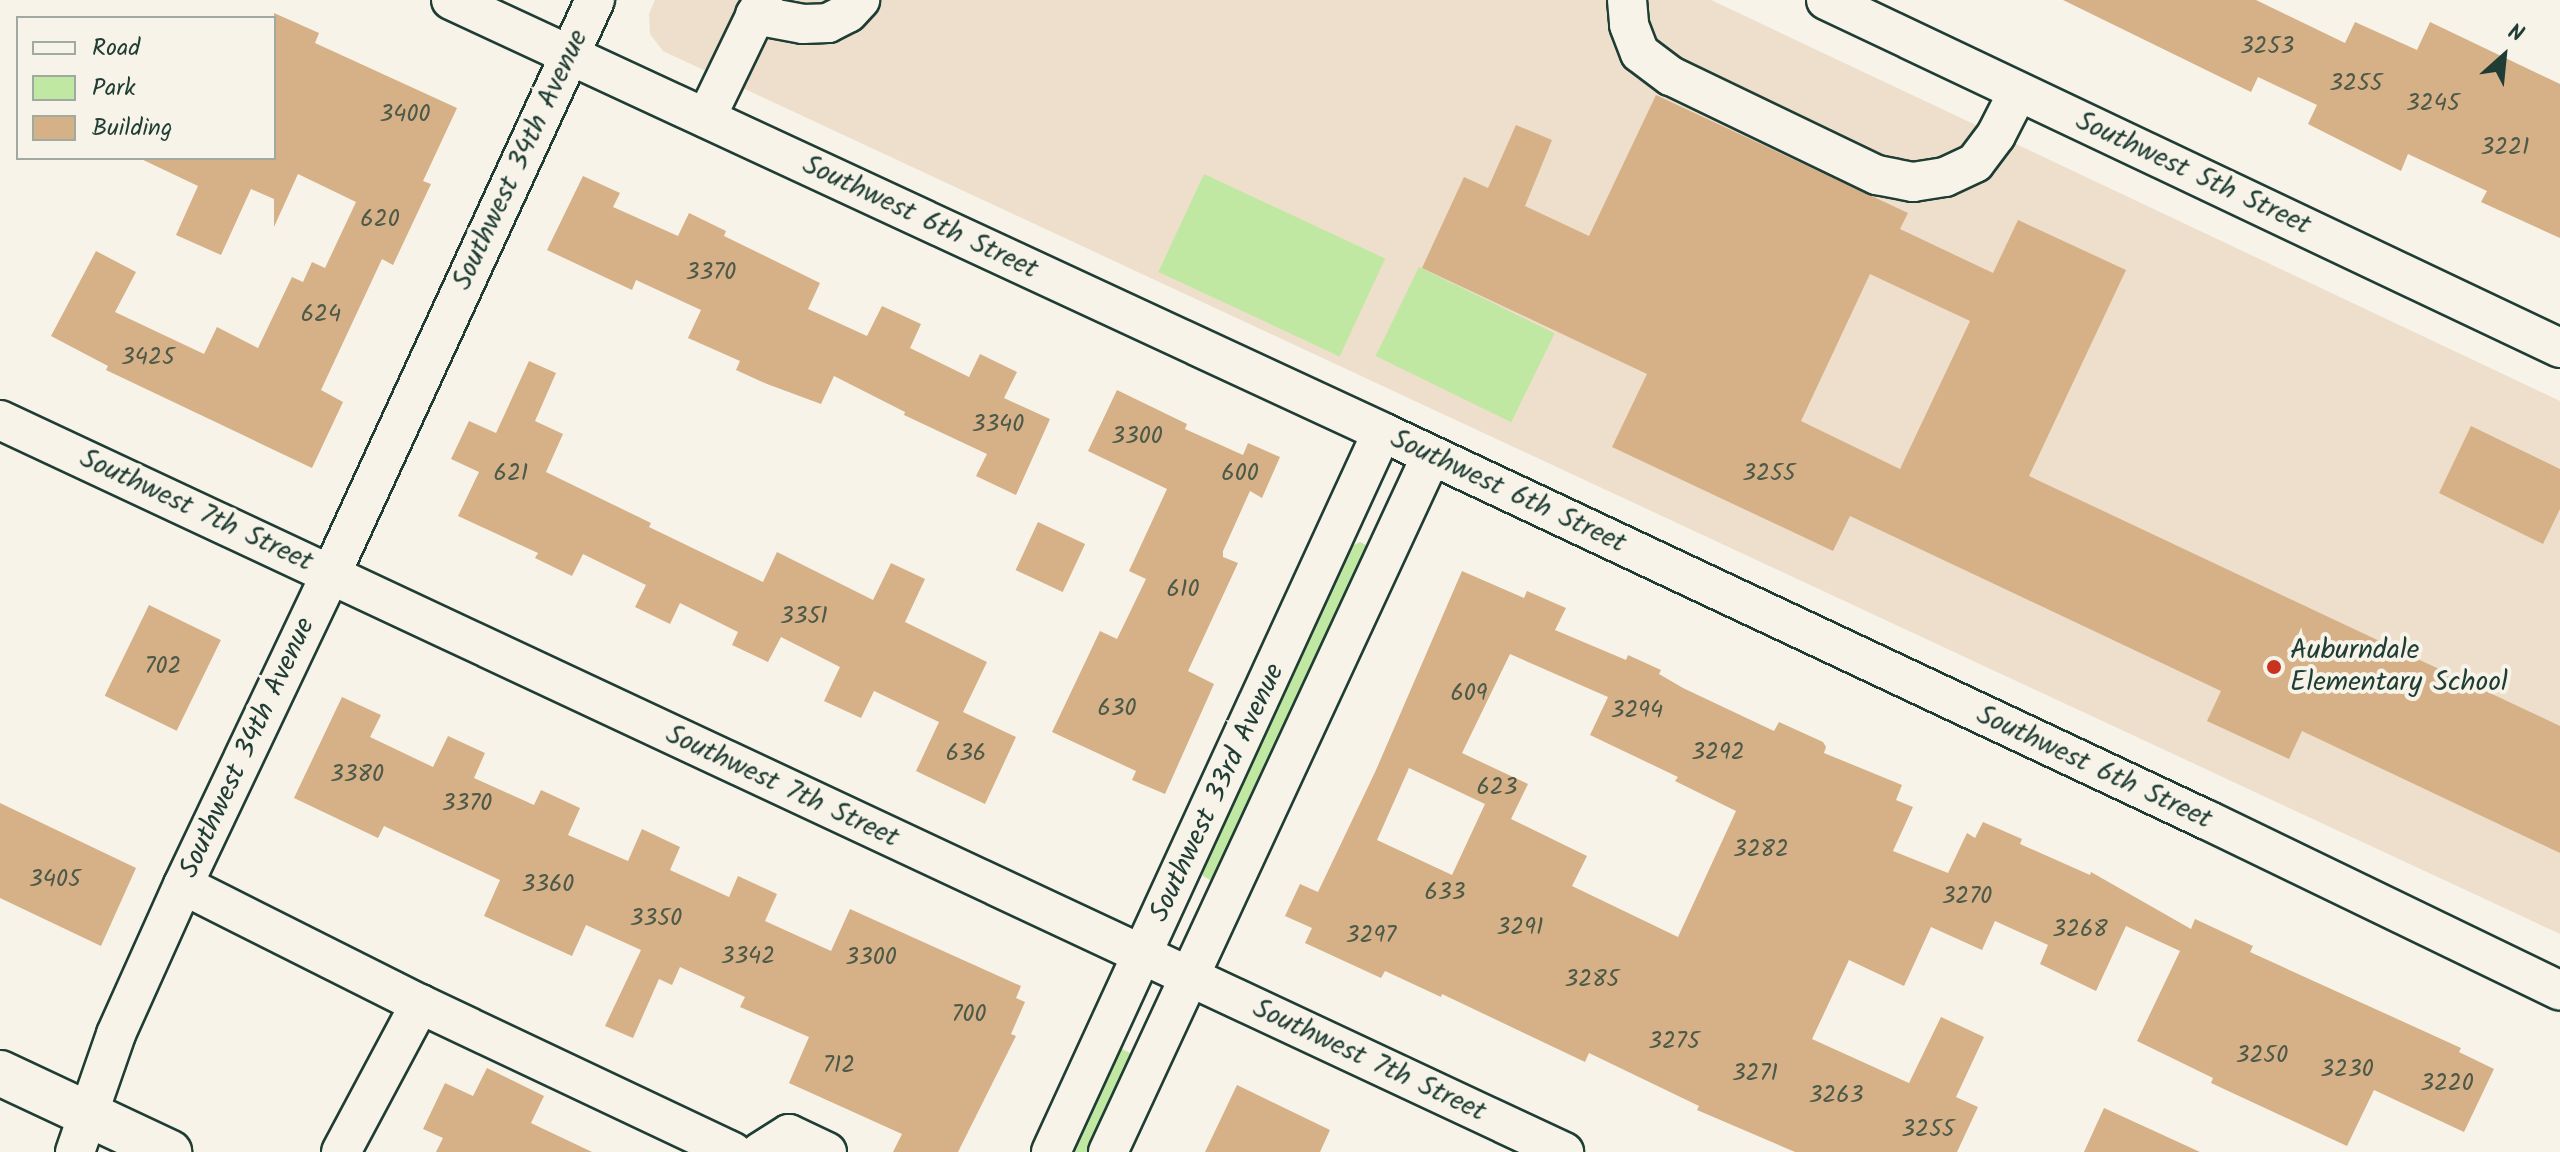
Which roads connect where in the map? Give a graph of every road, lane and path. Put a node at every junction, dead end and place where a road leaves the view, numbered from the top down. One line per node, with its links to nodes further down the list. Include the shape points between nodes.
1 (451, 0): 7 (street, Southwest 6th Street)
2 (595, 0): 7 (street, Southwest 34th Avenue)
3 (860, 0): 6 (street, via 828,23 803,24)
4 (1627, 0): 8 (street, via 1629,25 1640,53 1671,76 1877,175 1913,182 1945,177 1975,163)
5 (1826, 0): 8 (street, Southwest 5th Street)
6 (759, 8): 9 (street)
7 (568, 56): 9 (street, Southwest 6th Street); 14 (street, Southwest 34th Avenue)
8 (2018, 92): 10 (street, Southwest 5th Street)
9 (706, 118): 12 (street, Southwest 6th Street)
10 (2560, 348)
11 (0, 420): 14 (street, Southwest 7th Street)
12 (1382, 432): 13 (street, Southwest 6th Street); 16 (street, Southwest 33rd Avenue)
13 (1431, 456): 17 (street, Southwest 33rd Avenue); 18 (street, Southwest 6th Street)
14 (331, 574): 15 (street, Southwest 34th Avenue); 16 (street, Southwest 7th Street)
15 (183, 885): 19 (street); 21 (street, Southwest 34th Avenue, via 116,1034)
16 (1142, 957): 17 (street, Southwest 7th Street); 27 (street, Southwest 33rd Avenue)
17 (1190, 978): 28 (street, Southwest 33rd Avenue); 29 (street, Southwest 7th Street)
18 (2560, 991)
19 (420, 1004): 23 (street); 24 (street)
20 (0, 1073): 21 (main road)
21 (81, 1133): 22 (main road)
22 (169, 1152)
23 (341, 1152)
24 (733, 1152)
25 (760, 1152): 26 (street, via 789,1134)
26 (827, 1152)
27 (1051, 1152)
28 (1108, 1152)
29 (1564, 1152)

